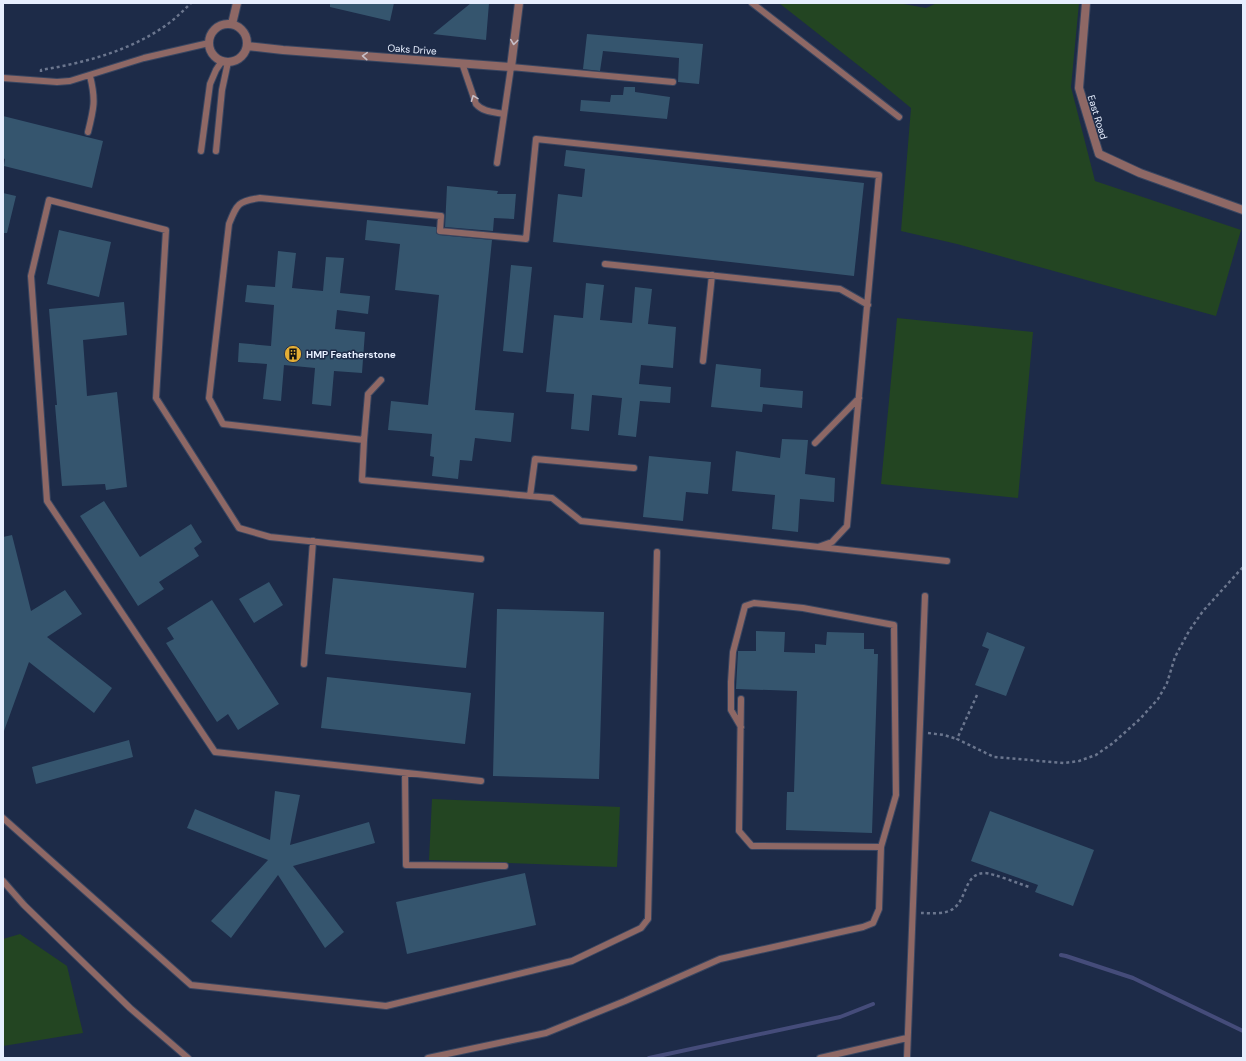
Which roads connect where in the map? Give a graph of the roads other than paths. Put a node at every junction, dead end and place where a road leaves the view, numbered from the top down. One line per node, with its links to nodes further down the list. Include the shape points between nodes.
1 (237, 3): 5 (street)
2 (518, 3): 10 (street, one-way to 10)
3 (752, 3): 15 (lane)
4 (1086, 3): 20 (street, East Road, via 1079,88 1099,154 1140,173)
5 (232, 24): 6 (street, via 216,29); 7 (street, via 243,30 248,41)
6 (209, 43): 8 (street, via 212,53); 11 (lane, via 144,58)
7 (247, 46): 8 (street, via 239,59); 9 (street, Oaks Drive, one-way to 7)
8 (225, 62): 17 (lane, via 216,70 210,84); 18 (lane)
9 (462, 63): 10 (street, Oaks Drive); 14 (lane, one-way to 9, via 485,110 476,104)
10 (511, 67): 13 (lane); 14 (lane)
11 (90, 76): 12 (lane, via 56,82); 16 (lane, via 94,105)
12 (3, 78)
13 (673, 82)
14 (504, 114): 19 (lane)
15 (899, 117)
16 (88, 132)
17 (201, 151)
18 (216, 151)
19 (497, 163)
20 (1243, 210)
21 (605, 264): 22 (lane)
22 (712, 275): 23 (lane, via 840,289); 24 (lane)
23 (868, 305): 26 (lane); 27 (lane, via 879,175 536,139 526,239 440,231 441,216 260,198 246,200 235,208 229,224 209,398 223,424)
24 (703, 361)
25 (381, 380): 27 (lane, via 368,394)
26 (859, 398): 28 (lane); 32 (lane, via 847,526 832,542)
27 (364, 440): 30 (lane, via 362,480)
28 (815, 443)
29 (634, 468): 30 (lane, via 535,459)
30 (530, 496): 32 (lane, via 552,498 581,521)
31 (313, 542): 34 (lane); 37 (lane); 40 (lane, via 270,537 239,528 156,398 166,230 49,200 31,276 46,500 215,752)
32 (818, 547): 35 (lane)
33 (657, 552): 42 (lane, via 648,919 641,928 572,961 386,1006 191,985)
34 (481, 559)
35 (947, 561)
36 (925, 596): 46 (lane)
37 (304, 664)
38 (741, 699): 39 (lane)
39 (741, 726): 43 (lane, via 739,831 752,846); 43 (lane, via 731,710 731,682 733,652 745,606 754,604 802,608 894,625 896,795)
40 (405, 773): 41 (lane); 44 (lane, via 406,865)
41 (481, 781)
42 (3, 818)
43 (881, 847): 48 (lane, via 879,909 873,923 720,959 546,1033)
44 (505, 866)
45 (3, 881): 47 (lane, via 24,905 130,1008)
46 (907, 1038): 49 (lane); 50 (lane)
47 (188, 1058)
48 (428, 1058)
49 (820, 1058)
50 (906, 1058)

